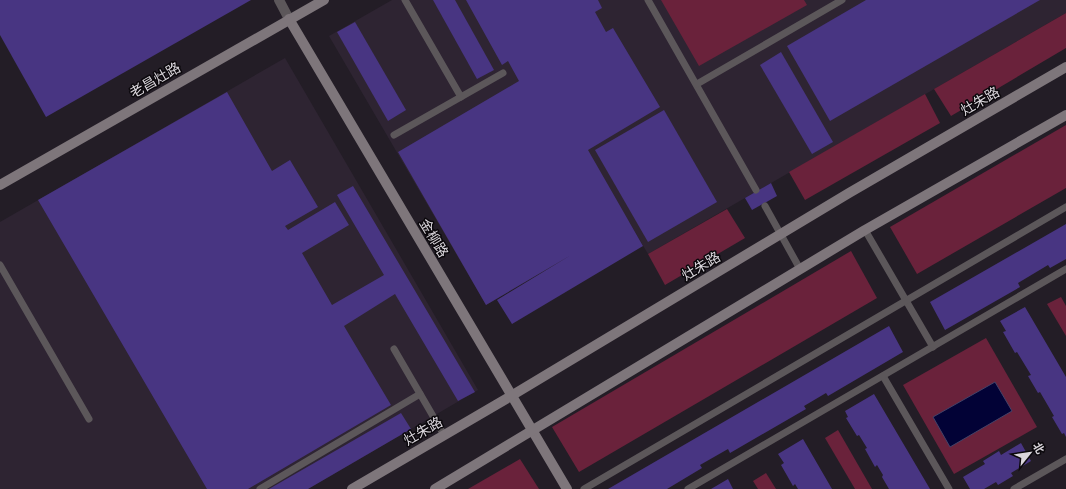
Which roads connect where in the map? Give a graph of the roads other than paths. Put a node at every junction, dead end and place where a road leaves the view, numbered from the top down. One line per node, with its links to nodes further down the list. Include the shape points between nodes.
1 (279, 0): 6 (street, 金柳路)
2 (324, 0): 6 (main road, 老昌灶路)
3 (405, 0): 10 (lane)
4 (648, 0): 9 (lane)
5 (842, 0): 9 (lane)
6 (289, 19): 13 (main road, 老昌灶路); 27 (main road, 金柳路)
7 (1066, 67): 18 (main road, 灶朱路)
8 (503, 74): 10 (lane)
9 (697, 84): 14 (lane)
10 (461, 97): 12 (lane)
11 (1066, 115): 17 (main road)
12 (394, 135)
13 (0, 185)
14 (756, 190)
15 (765, 206): 18 (lane)
16 (1066, 207): 22 (lane)
17 (865, 230): 20 (main road); 22 (lane)
18 (781, 234): 20 (lane); 27 (main road, 灶朱路)
19 (0, 265): 28 (lane)
20 (800, 269): 29 (main road)
21 (1066, 269): 23 (lane)
22 (906, 301): 23 (lane); 36 (lane)
23 (933, 347): 25 (lane)
24 (394, 349): 26 (lane)
25 (882, 376): 37 (lane); 38 (lane)
26 (420, 394): 30 (lane); 32 (lane)
27 (512, 396): 29 (main road, 金柳路); 30 (main road, 灶朱路)
28 (89, 418)
29 (533, 431): 34 (main road); 35 (main road, 金柳路)
30 (444, 436): 33 (main road, 灶朱路)
31 (1066, 458): 39 (lane)
32 (260, 489)
33 (352, 489)
34 (435, 489)
35 (567, 489)
36 (584, 489)
37 (688, 489)
38 (949, 489)
39 (1014, 489)

